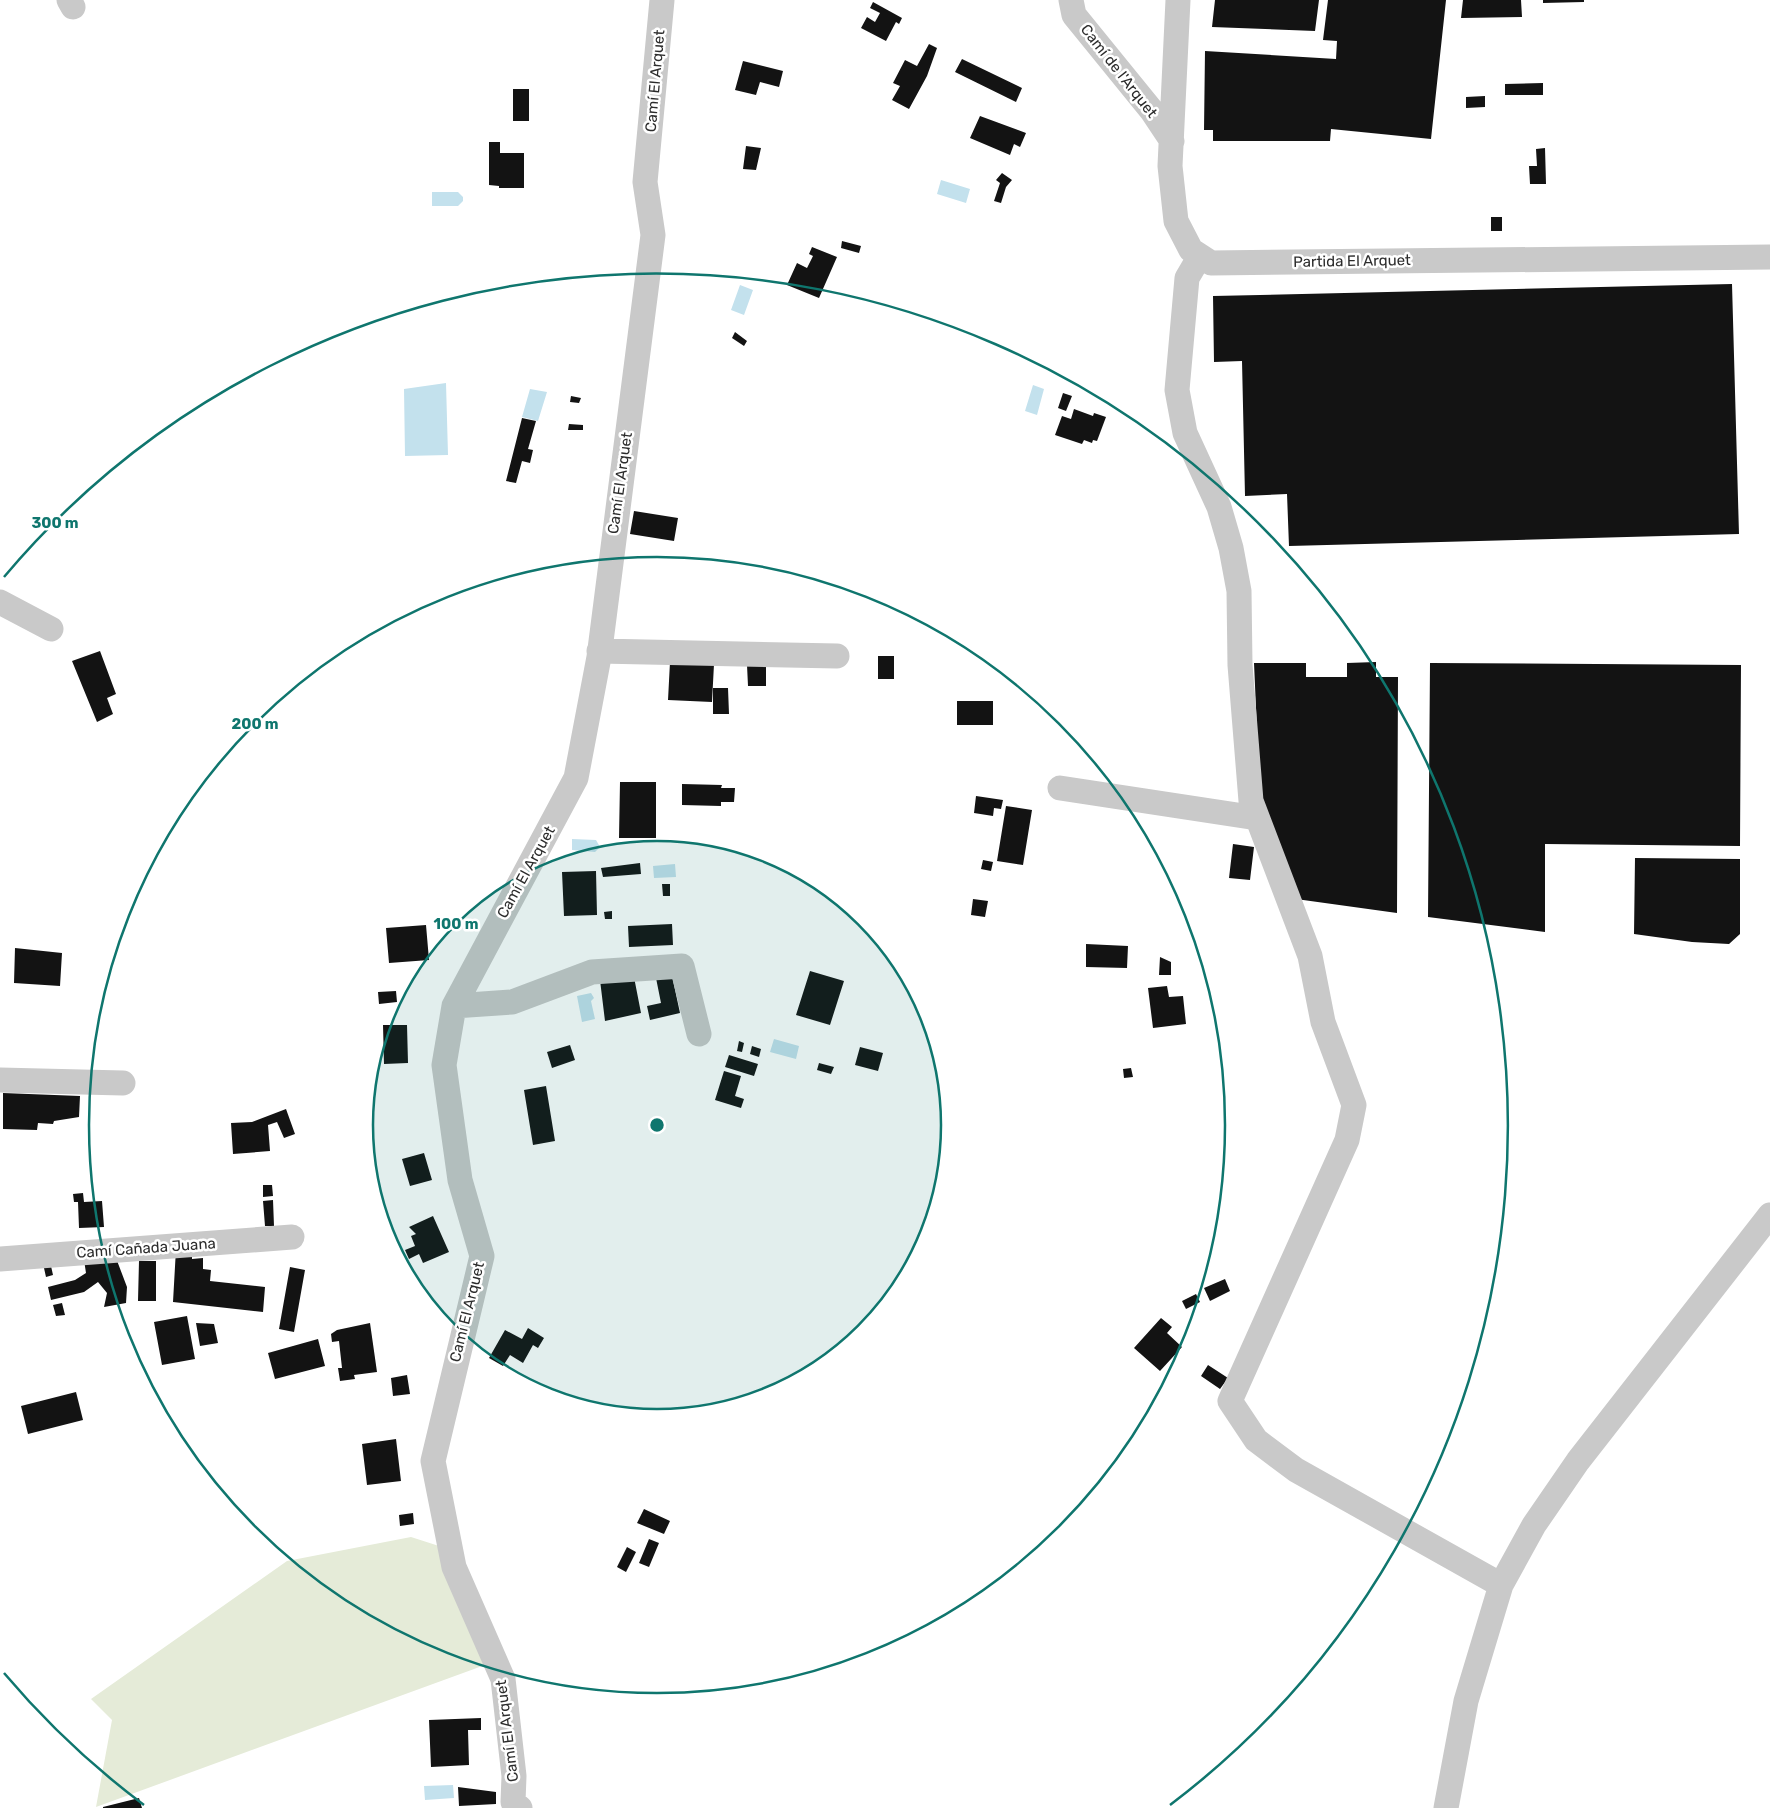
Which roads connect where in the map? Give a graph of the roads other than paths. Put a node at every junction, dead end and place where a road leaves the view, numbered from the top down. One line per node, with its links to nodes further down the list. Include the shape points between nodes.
1 (662, 0): 9 (street, Camí El Arquet, via 645,182 653,235)
2 (1071, 0): 4 (street, Camí de l'Arquet, via 1074,15)
3 (1178, 0): 4 (street)
4 (1172, 141): 5 (street, via 1170,166 1176,221 1191,250)
5 (1200, 256): 6 (street, Partida El Arquet, via 1211,263); 12 (street, via 1187,278 1177,390 1185,434 1219,507 1231,548 1239,591 1240,665 1251,801)
6 (1770, 258)
7 (0, 602): 8 (street)
8 (51, 629)
9 (600, 650): 10 (street); 13 (street, Camí El Arquet, via 576,778)
10 (837, 656)
11 (1060, 788): 12 (street)
12 (1257, 818): 20 (street, via 1310,956 1323,1022 1354,1105 1347,1140 1230,1401 1256,1440 1296,1470)
13 (454, 1006): 14 (street, via 512,1002 592,972 682,966); 21 (street, Camí El Arquet, via 444,1065 460,1180 482,1256 432,1461 454,1567 503,1679 514,1776)
14 (699, 1034)
15 (0, 1080): 16 (street)
16 (123, 1083)
17 (1770, 1215): 20 (street, via 1578,1460 1534,1525)
18 (292, 1237): 19 (street, Camí Cañada Juana)
19 (0, 1259)
20 (1501, 1585): 22 (street, via 1466,1701)
21 (513, 1806)
22 (1446, 1808)

